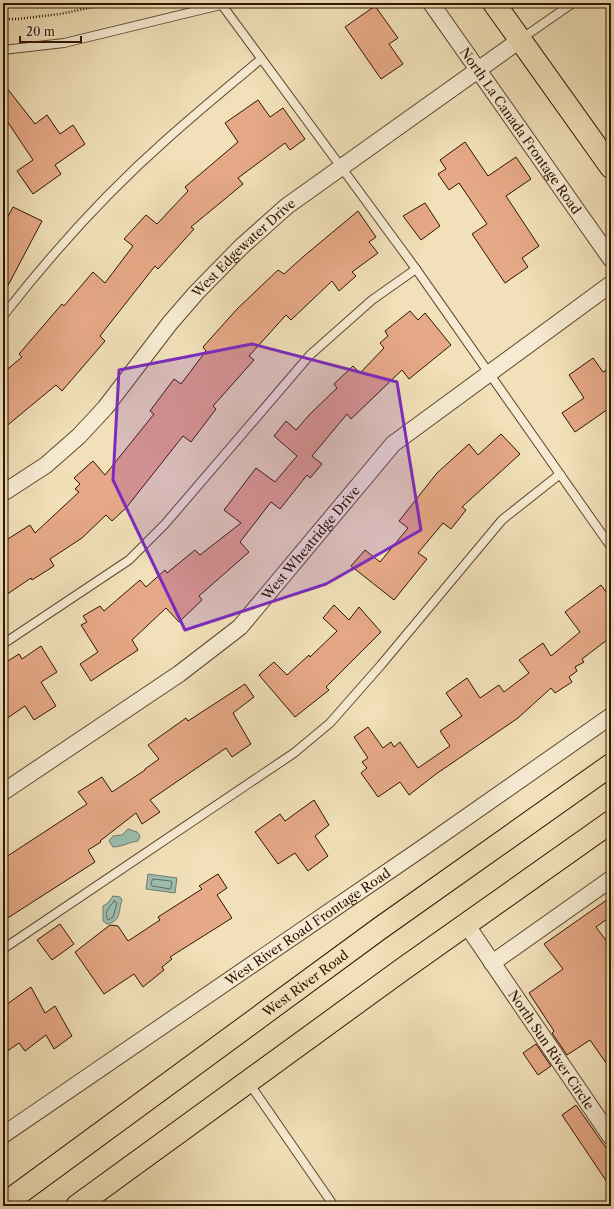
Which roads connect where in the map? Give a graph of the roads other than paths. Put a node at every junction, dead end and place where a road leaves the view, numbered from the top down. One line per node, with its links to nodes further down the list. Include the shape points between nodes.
1 (431, 3): 8 (street, North La Canada Frontage Road)
2 (494, 3): 5 (main road)
3 (573, 3): 5 (lane)
4 (225, 4): 6 (lane, via 64,43); 7 (lane)
5 (520, 40): 8 (street, West Edgewater Drive); 10 (main road)
6 (3, 50)
7 (261, 60): 9 (lane); 14 (lane, via 165,140 95,208)
8 (478, 70): 9 (street, West Edgewater Drive); 11 (street, North La Canada Frontage Road)
9 (342, 167): 12 (lane); 17 (street, West Edgewater Drive, via 287,206 241,247 170,322 105,408 79,436 46,465)
10 (611, 167)
11 (611, 259)
12 (416, 269): 15 (lane); 19 (lane, via 372,300 310,355 166,524 129,560)
13 (611, 284): 15 (street, West Wheatridge Drive)
14 (3, 316)
15 (490, 373): 16 (lane); 22 (street, West Wheatridge Drive, via 393,444 240,627 179,674)
16 (560, 474): 18 (lane); 26 (lane, via 502,520 330,724 294,753)
17 (3, 493)
18 (611, 547)
19 (3, 644)
20 (611, 716): 29 (street, West River Road Frontage Road)
21 (611, 765): 31 (main road, West River Road, via 373,934)
22 (3, 792)
23 (611, 822): 25 (main road)
24 (611, 879): 27 (street)
25 (466, 924): 27 (street, North Sun River Circle); 28 (main road)
26 (3, 949)
27 (492, 963): 30 (street, North Sun River Circle)
28 (248, 1082): 32 (main road); 33 (lane)
29 (3, 1135)
30 (611, 1137)
31 (3, 1205)
32 (77, 1206)
33 (334, 1206)

